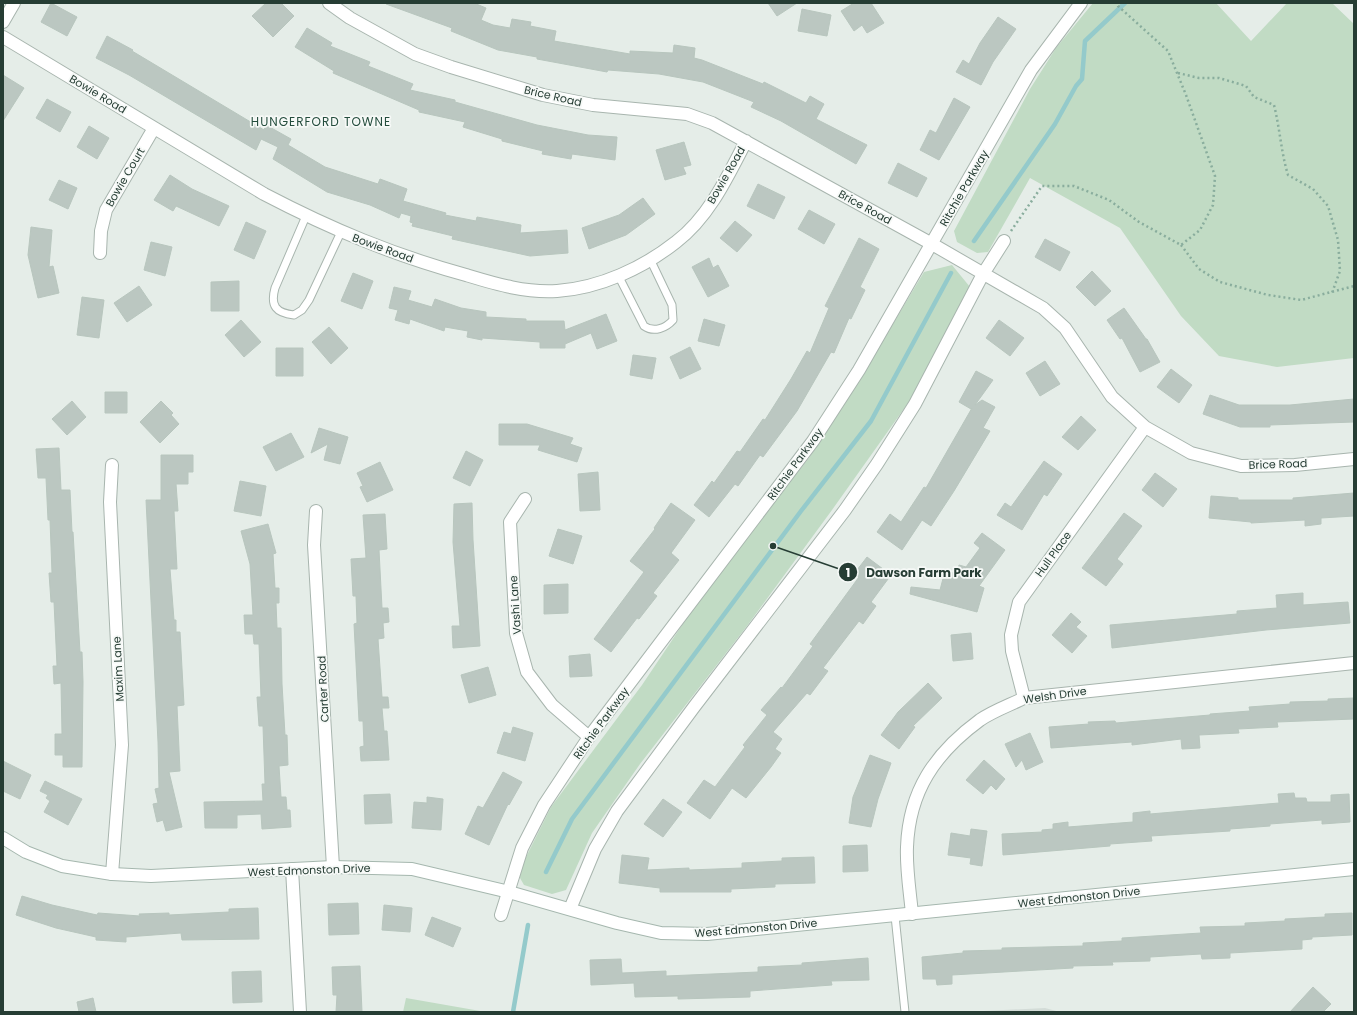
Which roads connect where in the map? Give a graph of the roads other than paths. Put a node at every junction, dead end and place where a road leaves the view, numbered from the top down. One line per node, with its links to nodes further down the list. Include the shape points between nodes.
1 (14, 3): 4 (street)
2 (329, 3): 7 (street, Brice Road, via 350,18 415,54 451,67 543,95 593,104 687,114 712,123)
3 (1081, 3): 11 (street, Ritchie Parkway, via 1031,70)
4 (3, 22)
5 (3, 37): 6 (street, Bowie Road)
6 (154, 128): 8 (street, Bowie Road, via 264,194); 12 (street, Bowie Court, via 106,210 101,231)
7 (746, 141): 11 (street, Brice Road); 13 (street, Bowie Road, via 722,188 699,218 677,242)
8 (306, 216): 9 (street, Bowie Road); 9 (lane, via 274,288 274,307 283,314 294,315 302,310)
9 (341, 232): 15 (street, Bowie Road, via 440,268 517,289 558,291 594,285)
10 (1004, 241): 14 (street)
11 (932, 244): 14 (street, Brice Road); 23 (street, Ritchie Parkway, via 859,370 814,441)
12 (100, 253)
13 (650, 259): 15 (street, Bowie Road); 15 (lane, via 674,310 673,320 665,327 652,330 644,326)
14 (983, 274): 16 (street, Brice Road, via 1043,308 1064,328 1112,397); 30 (street, via 915,404 877,464 617,811 595,849)
15 (618, 275)
16 (1145, 427): 17 (street, Brice Road, via 1191,453 1241,466 1295,465); 22 (street, Hull Place, via 1019,602 1011,635 1012,650)
17 (1354, 459)
18 (112, 465): 28 (street, Maxim Lane, via 110,502 122,745)
19 (525, 499): 23 (street, Vashi Lane, via 510,522 516,633 527,672 552,705)
20 (316, 511): 25 (street, Carter Road, via 314,545)
21 (1354, 662): 22 (street, Welsh Drive)
22 (1024, 698): 31 (street, Welsh Drive, via 981,720 936,760 920,786 909,820 906,849)
23 (589, 737): 29 (street, Ritchie Parkway, via 540,811 522,848)
24 (3, 838): 28 (street, West Edmonston Drive, via 26,852 62,866)
25 (333, 867): 27 (street, West Edmonston Drive); 29 (street, West Edmonston Drive, via 412,869)
26 (1354, 868): 31 (street, West Edmonston Drive)
27 (292, 869): 28 (street, West Edmonston Drive, via 151,876); 34 (street)
28 (112, 874)
29 (509, 892): 30 (street, West Edmonston Drive); 32 (street, Ritchie Parkway)
30 (570, 910): 33 (street, West Edmonston Drive, via 661,933 707,934)
31 (912, 914): 33 (street, West Edmonston Drive)
32 (501, 915)
33 (895, 916): 35 (lane)
34 (300, 1012)
35 (905, 1012)

